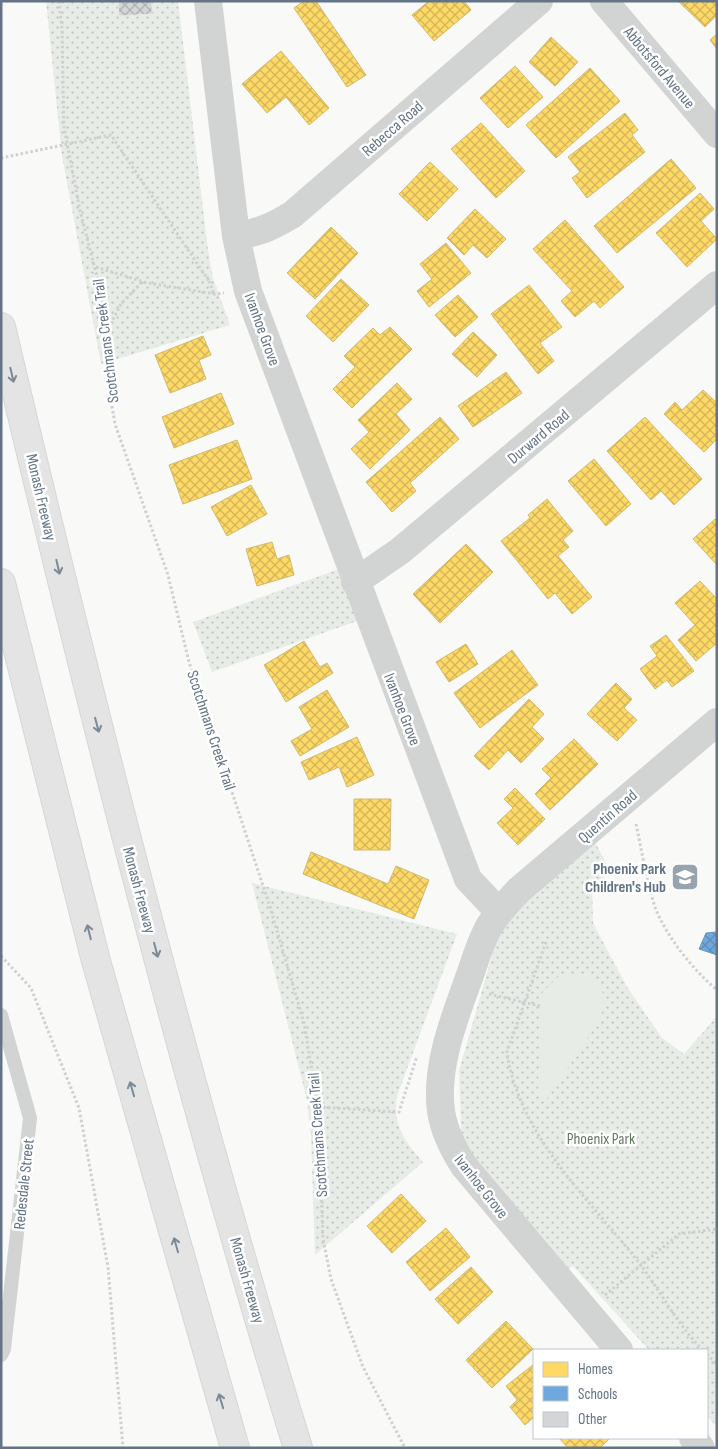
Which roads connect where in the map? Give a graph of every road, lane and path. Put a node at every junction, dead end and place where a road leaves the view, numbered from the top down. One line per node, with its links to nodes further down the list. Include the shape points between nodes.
1 (59, 1): 8 (path, Scotchmans Creek Trail, via 64,127 80,210)
2 (208, 1): 7 (street, Ivanhoe Grove)
3 (539, 1): 7 (street, Rebecca Road, via 293,214 272,227)
4 (604, 1): 5 (street, Abbotsford Avenue)
5 (717, 134)
6 (1, 158): 9 (path, bridge, via 111,135 209,281 214,294)
7 (236, 236): 13 (street, Ivanhoe Grove, via 248,291)
8 (96, 267): 9 (path); 12 (path, Scotchmans Creek Trail)
9 (142, 282): 12 (path, via 121,304)
10 (717, 285): 13 (street, Durward Road, via 400,551)
11 (1, 327): 37 (highway, Monash Freeway, one-way to 37, via 79,657 157,953)
12 (106, 333): 25 (path, Scotchmans Creek Trail, via 107,377 115,424 168,575 189,662 293,982 304,1023)
13 (355, 582): 17 (street, Ivanhoe Grove, via 468,879)
14 (1, 583): 36 (highway, one-way to 14, via 96,961)
15 (717, 722): 16 (street, Quentin Road)
16 (629, 796): 17 (street, Quentin Road, via 519,890); 21 (path, via 656,907 677,945 702,978)
17 (499, 912): 30 (street, Ivanhoe Grove, via 481,946 446,1049 440,1087 443,1123 464,1166)
18 (546, 942): 22 (path)
19 (1, 956): 35 (path, via 31,988 79,1108 108,1266)
20 (492, 985): 22 (path, via 488,994)
21 (717, 990)
22 (525, 1001): 23 (path); 28 (path, via 507,1052 510,1072 524,1107 541,1141)
23 (540, 1006)
24 (1, 1015): 32 (lane, Redesdale Street, via 30,1118)
25 (318, 1107): 26 (path); 38 (path, Scotchmans Creek Trail, via 323,1239 331,1279 363,1367)
26 (399, 1112)
27 (717, 1229): 28 (path, via 679,1234)
28 (641, 1265): 29 (path); 31 (path)
29 (598, 1300)
30 (618, 1349)
31 (702, 1349)
32 (1, 1355)
33 (708, 1355): 34 (path)
34 (717, 1365)
35 (123, 1448)
36 (235, 1448)
37 (298, 1448)
38 (405, 1448)

